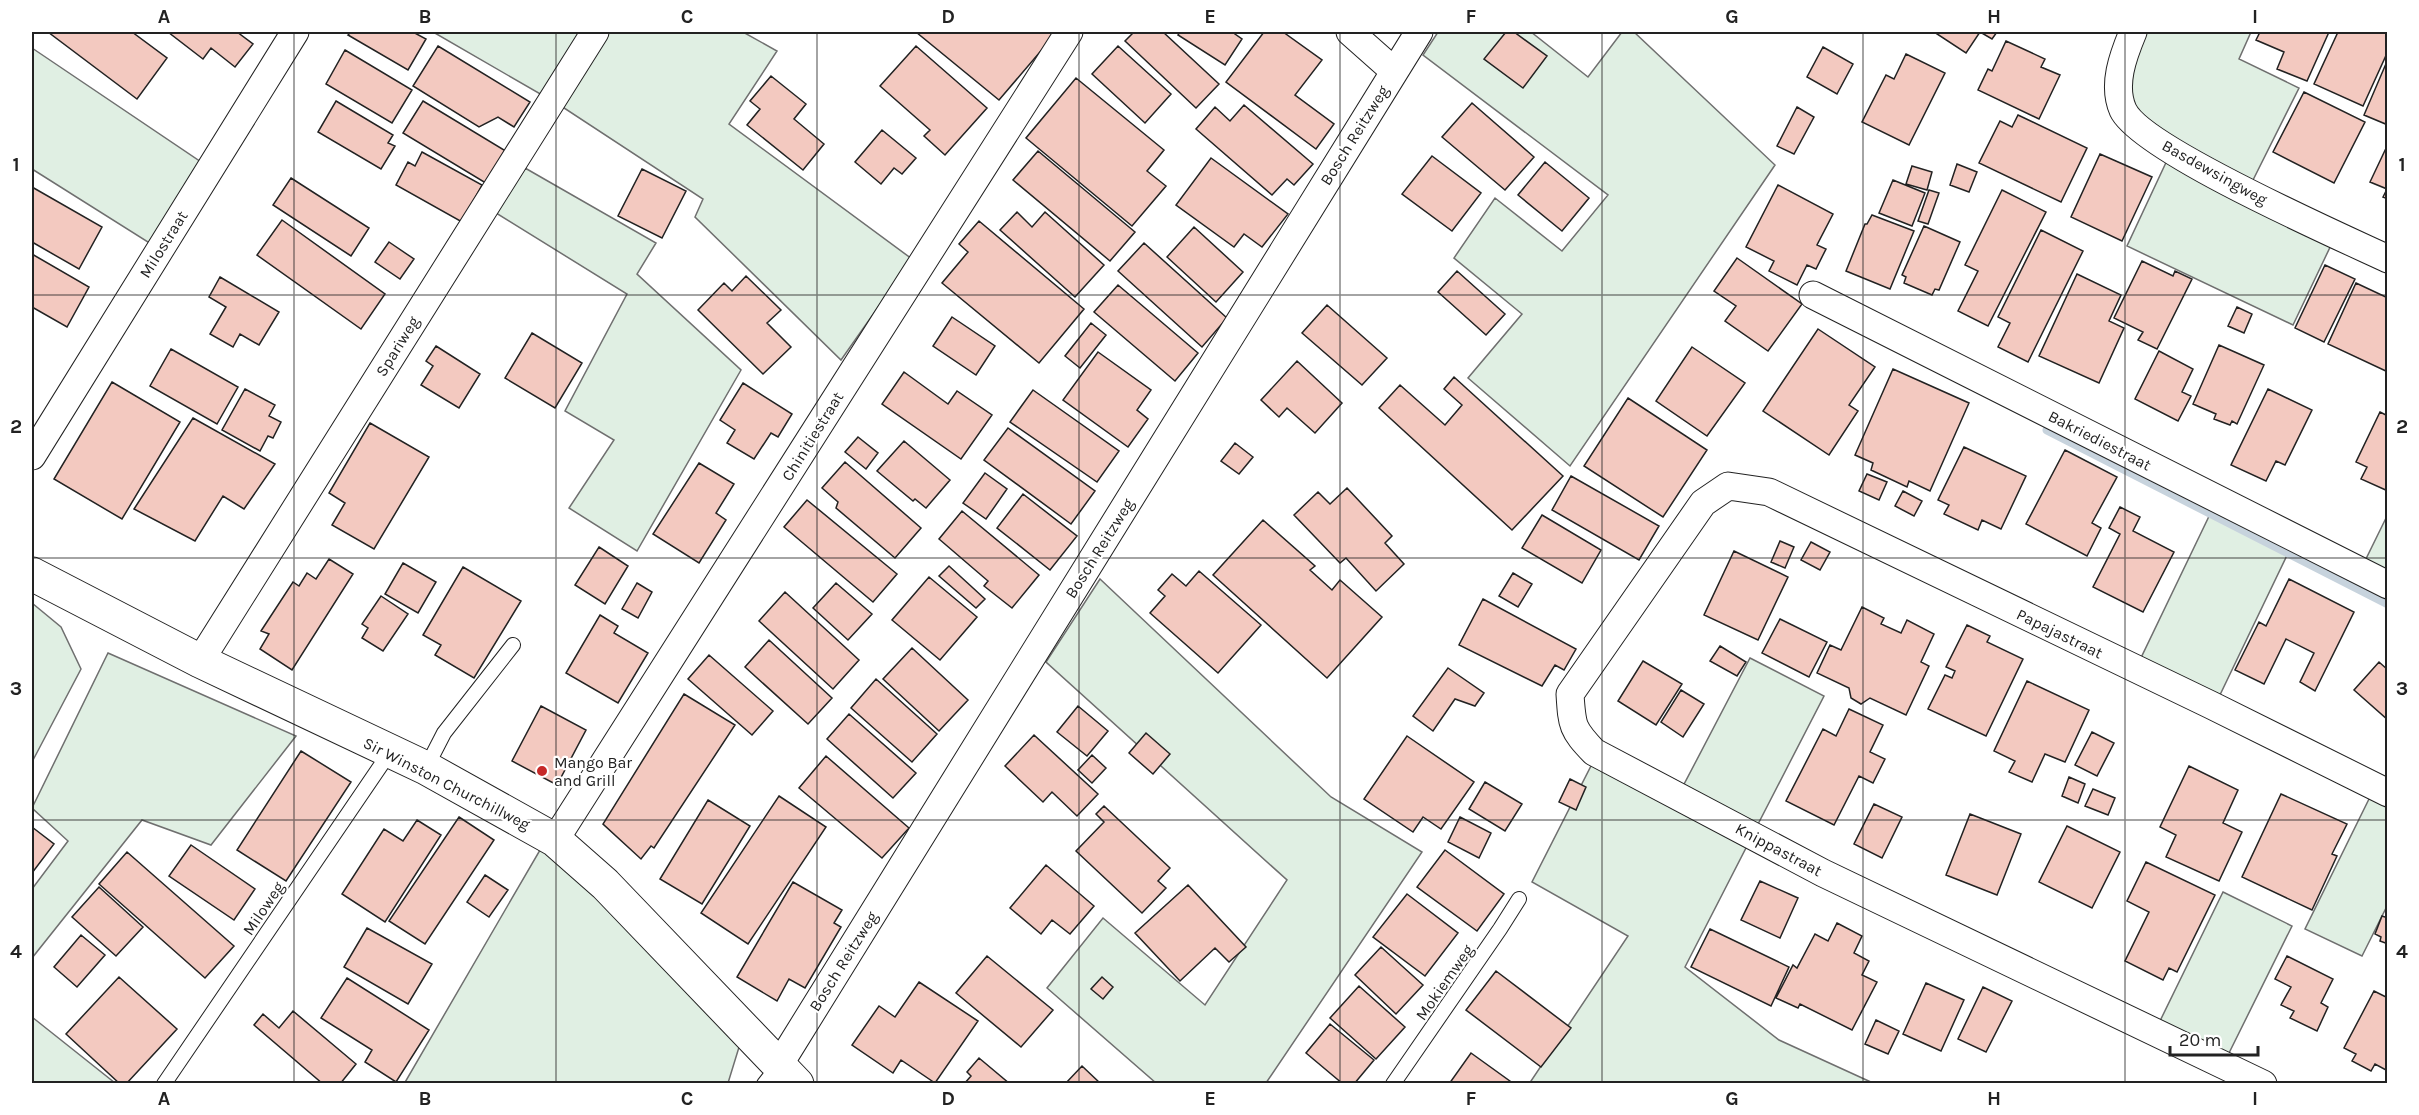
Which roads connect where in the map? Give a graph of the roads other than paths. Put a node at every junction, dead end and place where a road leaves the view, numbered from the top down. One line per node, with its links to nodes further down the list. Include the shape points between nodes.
1 (295, 32): 10 (street, Milostraat)
2 (595, 32): 15 (street, Spariweg)
3 (1069, 32): 19 (street, Chinitiestraat)
4 (1350, 32): 7 (street)
5 (1419, 32): 7 (street, Bosch Reitzweg)
6 (2133, 32): 8 (street, Basdewsingweg, via 2117,93 2124,113 2140,129 2247,191)
7 (1394, 70): 21 (street, Bosch Reitzweg)
8 (2388, 259)
9 (1813, 295): 13 (street, Bakriediestraat)
10 (32, 456)
11 (1728, 486): 18 (street, Papajastraat, via 1769,492); 24 (street, Knippastraat, via 1703,503 1570,694 1576,733 1594,752 1823,873)
12 (32, 574): 15 (street, Sir Winston Churchillweg)
13 (2388, 585)
14 (513, 645): 17 (lane, via 444,733)
15 (200, 661): 16 (street, Sir Winston Churchillweg)
16 (390, 752): 17 (street, Sir Winston Churchillweg); 22 (lane, Miloweg)
17 (426, 768): 19 (street, Sir Winston Churchillweg)
18 (2388, 793)
19 (555, 840): 21 (street, Sir Winston Churchillweg, via 605,884)
20 (1519, 898): 23 (lane, Mokiemweg)
21 (780, 1077)
22 (164, 1083)
23 (1393, 1083)
24 (2263, 1083)

